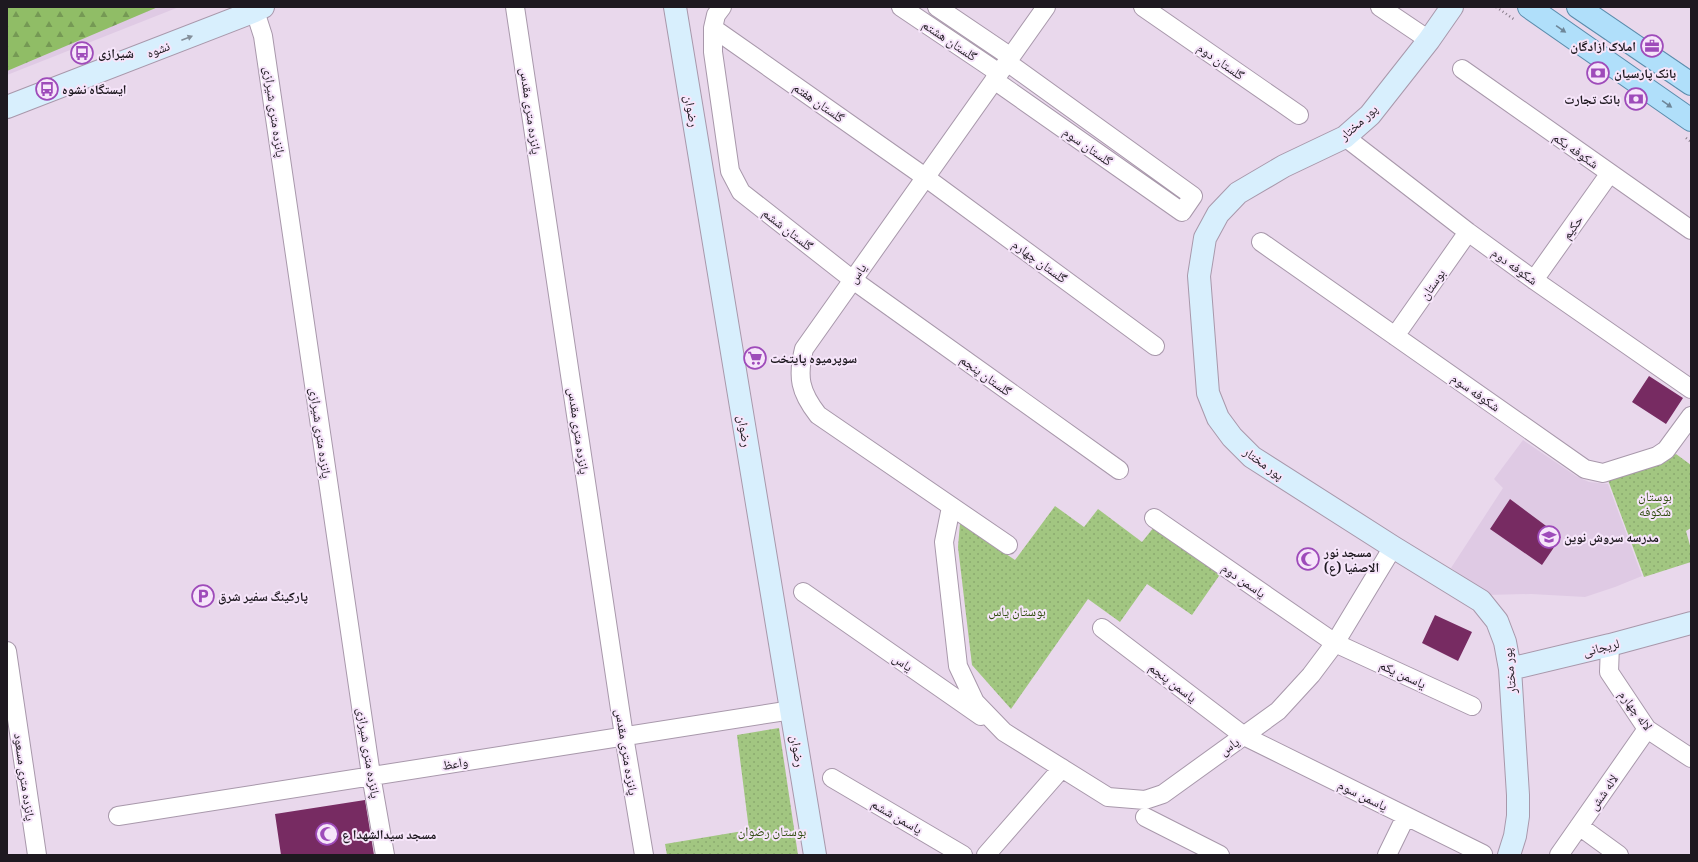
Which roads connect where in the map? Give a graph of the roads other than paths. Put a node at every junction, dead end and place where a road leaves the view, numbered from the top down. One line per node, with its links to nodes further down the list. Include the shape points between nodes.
1 (224, 7): 19 (main road, نشوه)
2 (515, 7): 51 (street, پانزده متری مقدس)
3 (675, 7): 48 (main road, رضوان)
4 (722, 7): 14 (street, via 716,14)
5 (902, 7): 16 (street, گلستان هشتم)
6 (937, 7): 16 (street, گلستان هشتم)
7 (1046, 7): 16 (street, یاس)
8 (1143, 7): 21 (street, گلستان دوم)
9 (1380, 7): 15 (street)
10 (1452, 7): 15 (main road, پور مختار)
11 (1529, 7): 22 (main road, one-way to 22)
12 (1578, 7): 18 (main road)
13 (257, 8): 20 (main road, نشوه, one-way to 13); 55 (street, پانزده متری شیرازی, via 264,36)
14 (713, 28): 25 (street, گلستان هفتم); 29 (street, گلستان ششم, via 713,52 730,171 741,192)
15 (1429, 40): 23 (main road, پور مختار, via 1370,115)
16 (1002, 68): 16 (street, گلستان سوم, via 1182,212 1193,196); 25 (street, یاس)
17 (1462, 70): 24 (street, شکوفه یکم)
18 (1691, 84)
19 (7, 91)
20 (7, 107)
21 (1299, 114)
22 (1689, 116)
23 (1344, 137): 27 (street, شکوفه دوم); 39 (main road, پور مختار, via 1284,166 1238,194 1218,214 1205,238 1199,276 1208,393 1218,418 1252,457)
24 (1610, 173): 26 (street, شکوفه یکم); 30 (street, حکیم)
25 (925, 177): 29 (street, یاس); 32 (street, گلستان چهارم)
26 (1691, 230)
27 (1468, 232): 30 (street, شکوفه دوم); 31 (street, بوستان)
28 (1261, 242): 31 (street, شکوفه سوم)
29 (853, 280): 35 (street, گلستان پنجم); 36 (street, یاس, via 804,349 800,372 807,401 818,415)
30 (1534, 280): 33 (street, شکوفه دوم)
31 (1395, 336): 34 (street, شکوفه سوم, via 1585,469 1603,473 1656,456 1666,450)
32 (1155, 346)
33 (1691, 389)
34 (1691, 416)
35 (1118, 470)
36 (952, 507): 38 (street, یاس); 50 (street, یاس, via 944,542 958,666 975,702)
37 (1154, 518): 43 (street, یاسمن دوم)
38 (1008, 545)
39 (1393, 548): 43 (street, یاس); 46 (main road, پور مختار, via 1481,601 1497,621 1505,642)
40 (803, 592): 50 (street, یاس)
41 (1691, 624): 44 (main road, لریجانی)
42 (1102, 628): 52 (street, یاسمن پنجم)
43 (1335, 643): 47 (street, یاسمن یکم); 52 (street, یاس, via 1311,676 1278,712)
44 (1610, 645): 46 (main road, لریجانی); 49 (street, لاله چهارم, via 1609,672)
45 (7, 651): 62 (street, پانزده متری مسعود)
46 (1510, 669): 70 (main road, پور مختار, via 1518,809 1515,836)
47 (1472, 706)
48 (792, 710): 51 (street, واعظ); 65 (main road, رضوان)
49 (1647, 728): 53 (street, لاله چهارم); 60 (street, لاله شش)
50 (1004, 732): 54 (street, یاس)
51 (624, 736): 55 (street, واعظ); 64 (street, پانزده متری مقدس)
52 (1244, 736): 54 (street, یاس, via 1162,794 1145,800 1108,798); 58 (street, یاسمن سوم)
53 (1691, 758)
54 (1062, 768): 67 (street)
55 (371, 776): 57 (street, واعظ); 63 (street, پانزده متری شیرازی)
56 (832, 778): 66 (street, یاسمن ششم)
57 (118, 816)
58 (1406, 816): 61 (street, یاسمن سوم); 69 (street)
59 (1145, 817): 68 (street)
60 (1579, 826): 71 (street, لاله شش); 72 (street)
61 (1483, 854)
62 (37, 855)
63 (385, 855)
64 (644, 855)
65 (815, 855)
66 (963, 855)
67 (986, 855)
68 (1220, 855)
69 (1387, 855)
70 (1509, 855)
71 (1559, 855)
72 (1619, 855)

